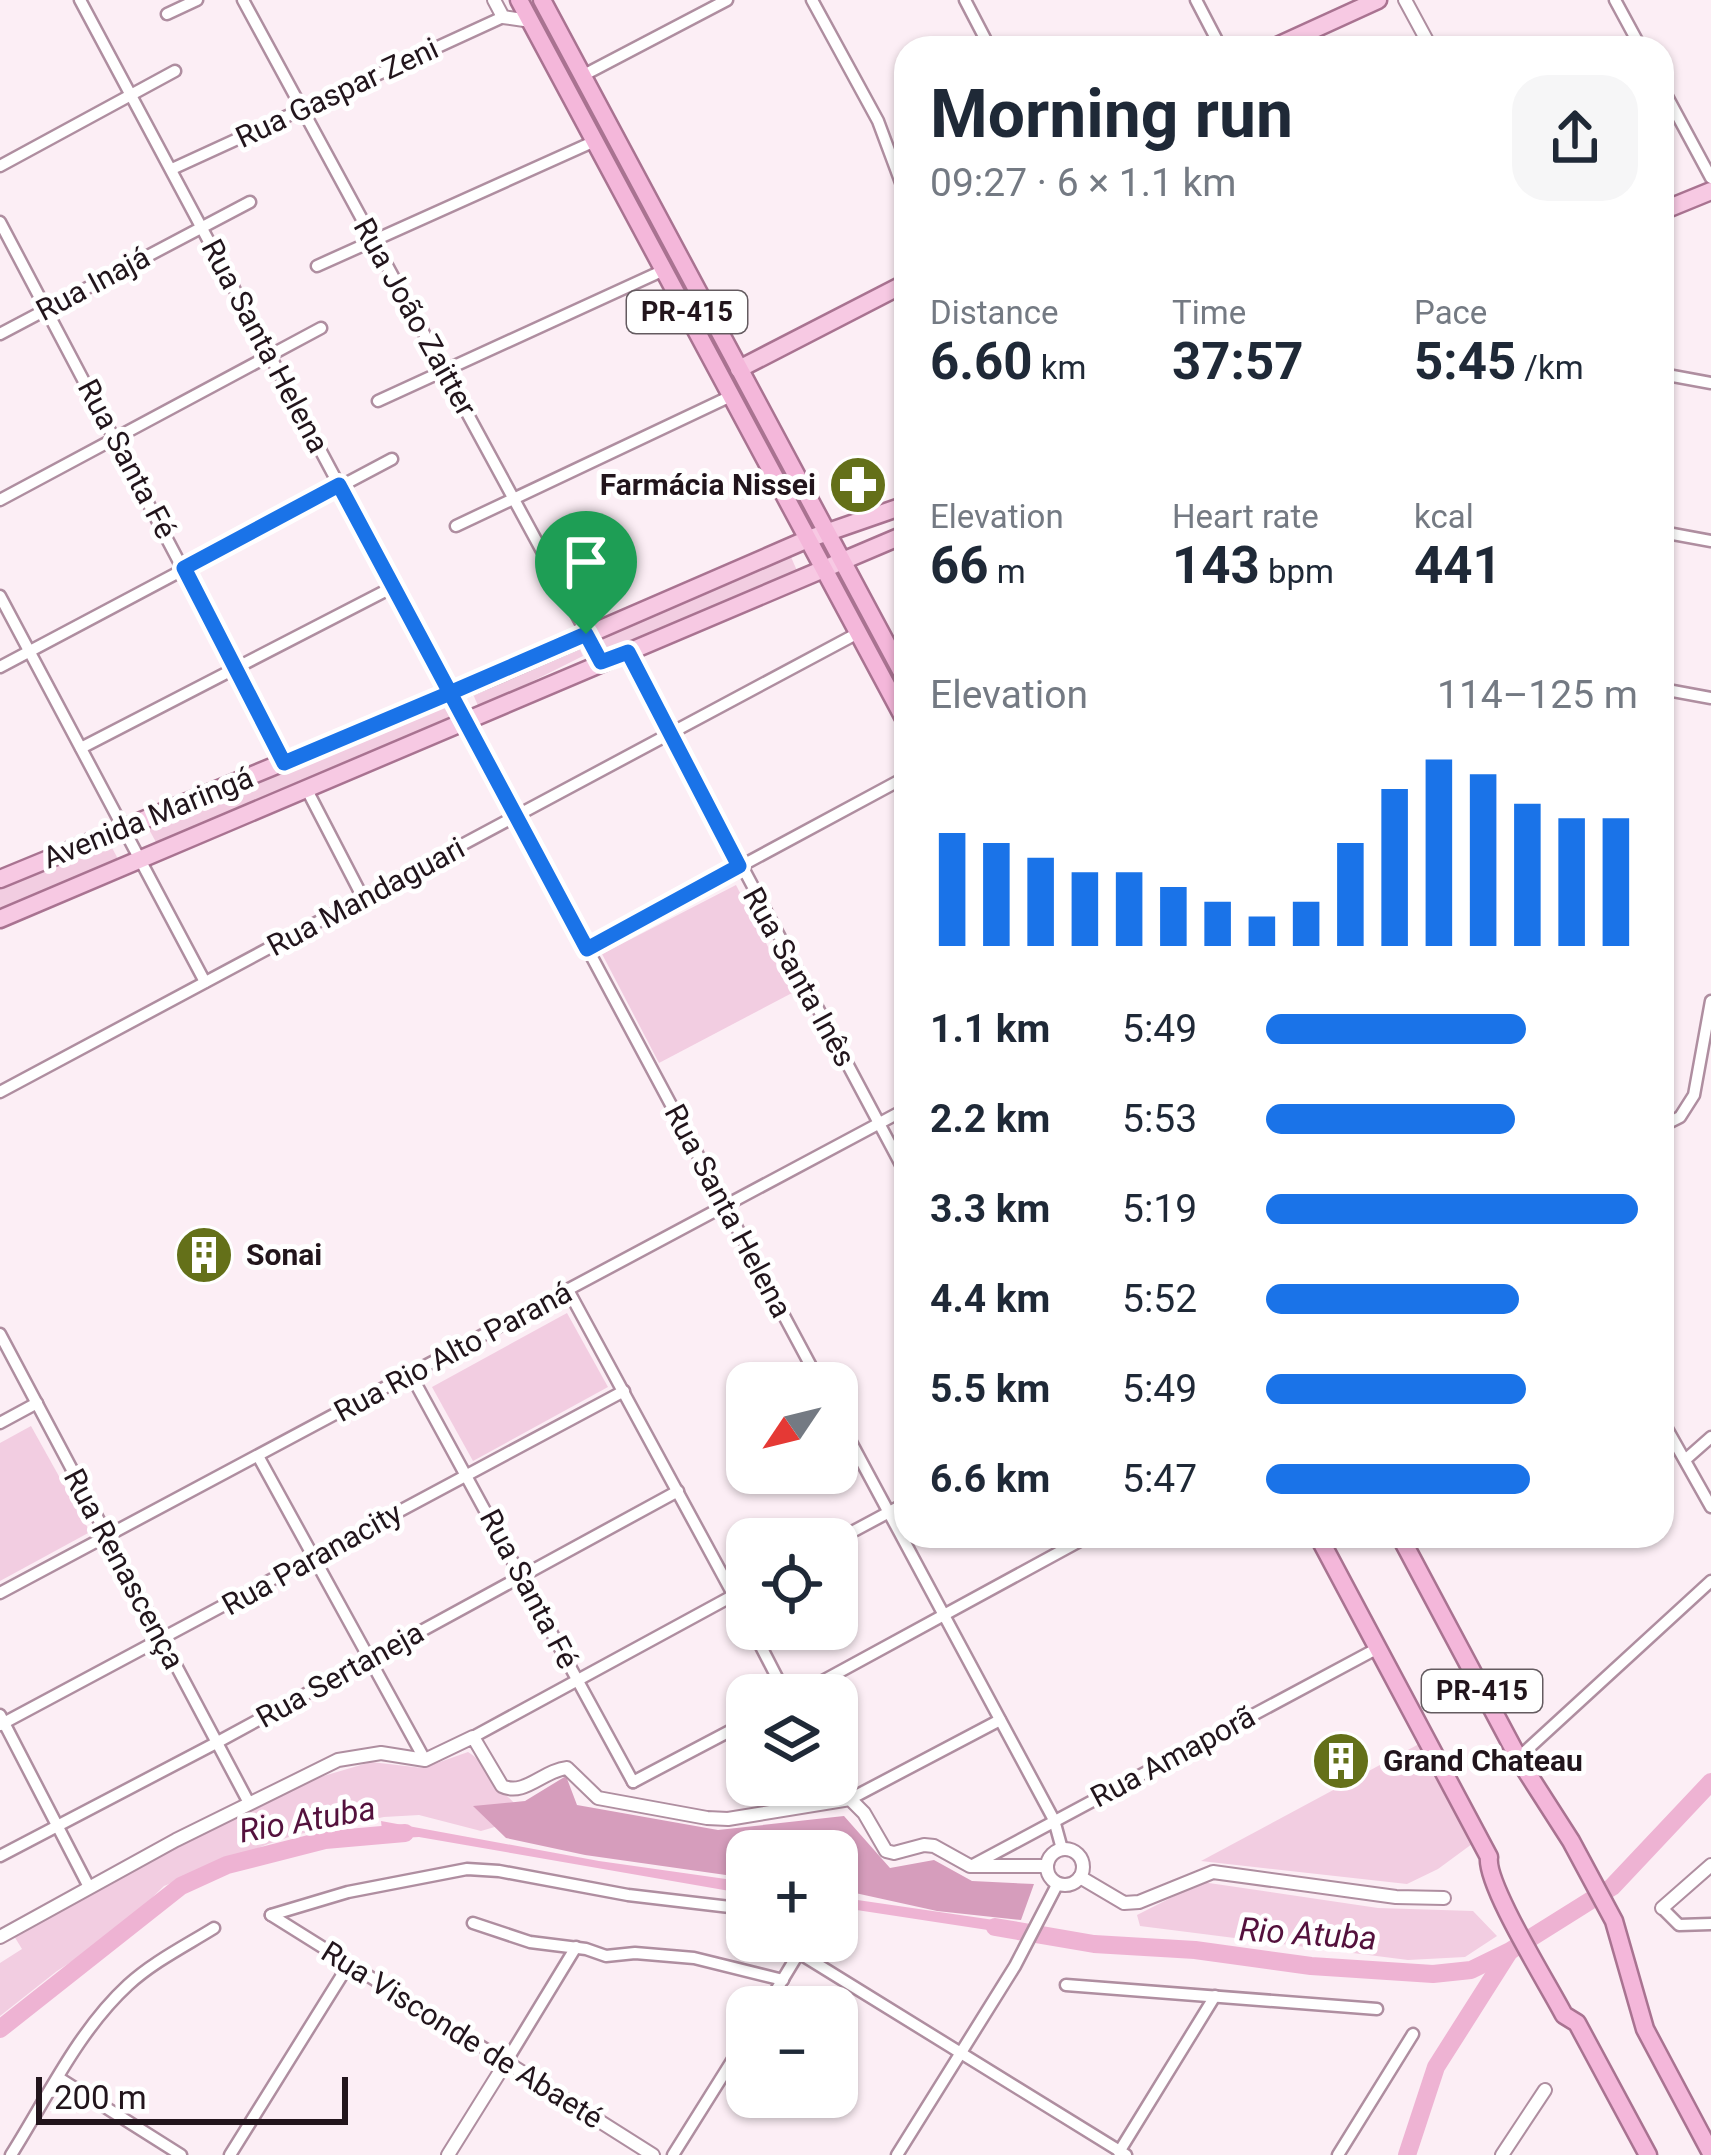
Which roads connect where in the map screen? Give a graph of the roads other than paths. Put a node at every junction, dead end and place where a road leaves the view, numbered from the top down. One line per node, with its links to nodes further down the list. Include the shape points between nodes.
1 (80, 0): 25 (street, Rua Santa Helena)
2 (197, 0): 14 (street)
3 (243, 0): 27 (street, Rua João Zaitter)
4 (494, 0): 15 (street)
5 (519, 0): 16 (highway, PR-415)
6 (542, 0): 23 (highway, PR-415)
7 (727, 0): 23 (street)
8 (812, 0): 29 (street)
9 (964, 0): 17 (street)
10 (1196, 0): 18 (street)
11 (1378, 0): 19 (main road)
12 (1405, 0): 20 (street)
13 (1615, 0): 21 (street)
14 (167, 14)
15 (503, 17): 16 (street); 27 (street, Rua Gaspar Zeni)
16 (531, 21): 24 (highway, PR-415)
17 (984, 36)
18 (1215, 36)
19 (1299, 36)
20 (1424, 36)
21 (1634, 36)
22 (175, 71): 25 (street)
23 (583, 76): 24 (highway); 46 (highway, PR-415)
24 (565, 85): 28 (highway, PR-415)
25 (131, 95): 30 (street); 31 (street, Rua Santa Helena)
26 (1674, 109): 32 (street)
27 (302, 110): 31 (street, Rua Gaspar Zeni); 38 (street, Rua João Zaitter)
28 (595, 141): 38 (street); 40 (highway, PR-415)
29 (894, 164)
30 (0, 166)
31 (172, 169): 37 (street, Rua Santa Helena)
32 (1711, 178)
33 (1711, 190): 35 (main road)
34 (250, 202): 37 (street, Rua Inajá)
35 (1674, 206)
36 (0, 222): 42 (street, Rua Santa Fé)
37 (201, 225): 42 (street, Rua Inajá); 45 (street, Rua Santa Helena)
38 (372, 239): 39 (street); 47 (street, Rua João Zaitter)
39 (317, 266)
40 (664, 270): 47 (street); 50 (highway, PR-415)
41 (894, 289): 46 (main road)
42 (47, 309): 44 (street, Rua Inajá); 52 (street, Rua Santa Fé)
43 (321, 328): 45 (street)
44 (0, 334)
45 (270, 356): 52 (street); 54 (street, Rua Santa Helena)
46 (739, 368): 59 (highway, PR-415)
47 (445, 370): 51 (street); 55 (street, Rua João Zaitter)
48 (1674, 376): 49 (street)
49 (1711, 383)
50 (731, 395): 55 (street); 61 (highway, PR-415)
51 (378, 401)
52 (116, 438): 56 (street); 65 (street, Rua Santa Fé)
53 (392, 459): 54 (street)
54 (339, 485): 65 (street); 67 (street, Rua Santa Helena)
55 (515, 498): 58 (street); 70 (street, Rua João Zaitter)
56 (0, 500)
57 (894, 509): 59 (main road, Avenida Maringá)
58 (456, 526)
59 (827, 532): 61 (main road, Avenida Maringá); 64 (highway, PR-415)
60 (1674, 534): 63 (street)
61 (808, 539): 66 (highway, PR-415); 70 (main road, Avenida Maringá)
62 (894, 539): 64 (main road, Avenida Maringá)
63 (1711, 541)
64 (842, 561): 66 (main road, Avenida Maringá); 73 (highway, PR-415)
65 (184, 568): 71 (street); 75 (street, Rua Santa Fé)
66 (824, 568): 69 (highway, PR-415); 72 (main road, Avenida Maringá)
67 (393, 587): 75 (street); 78 (street, Rua Santa Helena)
68 (0, 596): 71 (street)
69 (858, 633): 80 (highway, PR-415); 82 (street, Rua Mandaguari)
70 (586, 634): 74 (main road); 78 (main road, Avenida Maringá)
71 (29, 652): 76 (street); 83 (street)
72 (628, 652): 74 (main road, Avenida Maringá); 82 (street, Rua Santa Inês)
73 (894, 658)
74 (601, 662): 81 (main road, Avenida Maringá)
75 (236, 665): 83 (street); 84 (street, Rua Santa Fé)
76 (0, 667)
77 (1674, 690): 79 (street)
78 (451, 693): 81 (main road); 84 (main road, Avenida Maringá)
79 (1711, 698)
80 (894, 700)
81 (466, 722): 86 (main road, Avenida Maringá); 87 (street, Rua Santa Helena)
82 (670, 735): 87 (street, Rua Mandaguari); 90 (street, Rua Santa Inês)
83 (81, 748): 88 (street)
84 (284, 763): 88 (main road, Avenida Maringá)
85 (894, 783): 90 (street)
86 (306, 788): 89 (main road, Avenida Maringá); 92 (street)
87 (517, 818): 92 (street, Rua Mandaguari); 94 (street, Rua Santa Helena)
88 (122, 827): 89 (street); 91 (main road, Avenida Maringá)
89 (139, 858): 93 (main road, Avenida Maringá); 95 (street)
90 (739, 866): 94 (street); 101 (street, Rua Santa Inês)
91 (0, 879)
92 (363, 898): 95 (street, Rua Mandaguari)
93 (0, 919)
94 (587, 949): 103 (street, Rua Santa Helena)
95 (205, 982): 98 (street, Rua Mandaguari)
96 (1711, 1001): 97 (street)
97 (1707, 1044): 100 (street, via 1688,1108)
98 (0, 1092)
99 (894, 1115): 101 (street, Rua Rio Alto Paraná)
100 (1674, 1118)
101 (879, 1123): 102 (street, Rua Santa Inês); 103 (street, Rua Rio Alto Paraná)
102 (894, 1151)
103 (725, 1206): 104 (street, Rua Rio Alto Paraná); 106 (street, Rua Santa Helena)
104 (568, 1290): 107 (street, Rua Rio Alto Paraná); 108 (street)
105 (0, 1334): 109 (street, Rua Renascença)
106 (809, 1362)
107 (411, 1375): 114 (street, Rua Rio Alto Paraná); 116 (street, Rua Santa Fé)
108 (624, 1391): 116 (street, Rua Paranacity); 117 (street)
109 (37, 1403): 110 (street); 123 (street, Rua Renascença)
110 (0, 1423)
111 (1711, 1437): 115 (street)
112 (1674, 1441): 115 (street)
113 (858, 1455): 120 (street)
114 (258, 1456): 123 (street, Rua Rio Alto Paraná); 128 (street)
115 (1685, 1460): 118 (street)
116 (468, 1474): 128 (street, Rua Paranacity); 129 (street, Rua Santa Fé)
117 (678, 1491): 129 (street, Rua Sertaneja); 130 (street)
118 (1711, 1507)
119 (894, 1510): 120 (street)
120 (889, 1513): 121 (street); 122 (street)
121 (894, 1522)
122 (858, 1529)
123 (107, 1536): 132 (street, Rua Rio Alto Paraná); 135 (street, Rua Renascença)
124 (908, 1548): 134 (street)
125 (1068, 1548): 134 (street)
126 (1324, 1548): 136 (highway)
127 (1406, 1548): 145 (highway, PR-415)
128 (315, 1557): 135 (street, Rua Paranacity); 137 (street)
129 (523, 1576): 137 (street, Rua Sertaneja); 139 (street, Rua Santa Fé)
130 (726, 1580)
131 (1711, 1581): 145 (street)
132 (0, 1593)
133 (726, 1599): 139 (street)
134 (945, 1617): 138 (street); 140 (street)
135 (161, 1641): 141 (street, Rua Paranacity); 144 (street, Rua Renascença)
136 (1378, 1648): 153 (street, Rua Amaporã); 196 (highway, via 1489,1857 1509,1913)
137 (370, 1659): 144 (street, Rua Sertaneja); 146 (street)
138 (837, 1674)
139 (576, 1680): 143 (street); 147 (street, Rua Santa Fé)
140 (1000, 1720): 148 (street); 153 (street)
141 (1, 1721): 154 (street)
142 (726, 1733): 147 (street)
143 (473, 1737): 146 (street); 150 (street, via 509,1790 567,1768 598,1798)
144 (216, 1743): 149 (street, Rua Renascença); 154 (street, Rua Sertaneja)
145 (1518, 1758): 185 (highway, PR-415, via 1614,1921 1645,2029)
146 (425, 1760): 149 (street, via 350,1757)
147 (633, 1782): 150 (street)
148 (858, 1795)
149 (249, 1803): 162 (street)
150 (623, 1804): 151 (street, via 728,1819)
151 (807, 1806)
152 (857, 1806): 159 (street, via 886,1851 934,1846)
153 (1054, 1820): 155 (street); 159 (street, Rua Amaporã)
154 (57, 1824): 156 (street, Rua Sertaneja); 162 (street)
155 (1062, 1849): 158 (street); 160 (street, via 1078,1855)
156 (0, 1856)
157 (1711, 1865): 165 (street)
158 (1047, 1866): 159 (street); 161 (street)
159 (970, 1867)
160 (1080, 1877): 161 (street); 163 (street, via 1124,1903 1214,1872)
161 (1058, 1883): 180 (street)
162 (89, 1887): 169 (street)
163 (1444, 1898)
164 (726, 1907): 173 (street, Rua Visconde de Abaeté, via 467,1869 271,1915)
165 (1662, 1908): 167 (street, via 1678,1925)
166 (473, 1924): 170 (street)
167 (1711, 1924)
168 (214, 1928): 183 (street, via 117,1996)
169 (0, 1937)
170 (577, 1948): 174 (street, via 716,1961); 181 (street)
171 (794, 1962): 174 (street)
172 (812, 1962): 180 (street)
173 (349, 1964): 181 (street, Rua Visconde de Abaeté); 189 (street)
174 (783, 1980): 176 (street)
175 (1066, 1984): 177 (street)
176 (779, 1986)
177 (1215, 1996): 178 (street); 186 (street)
178 (1377, 2009)
179 (1414, 2034): 194 (street)
180 (961, 2053): 186 (street); 193 (street)
181 (506, 2062): 190 (street); 191 (street, Rua Visconde de Abaeté)
182 (726, 2071): 192 (street)
183 (59, 2078): 187 (street); 188 (street)
184 (1545, 2090): 195 (street)
185 (1711, 2153)
186 (1121, 2154)
187 (11, 2155)
188 (181, 2155)
189 (230, 2155)
190 (448, 2155)
191 (653, 2155)
192 (674, 2155)
193 (897, 2155)
194 (1338, 2155)
195 (1502, 2155)
196 (1648, 2155)

